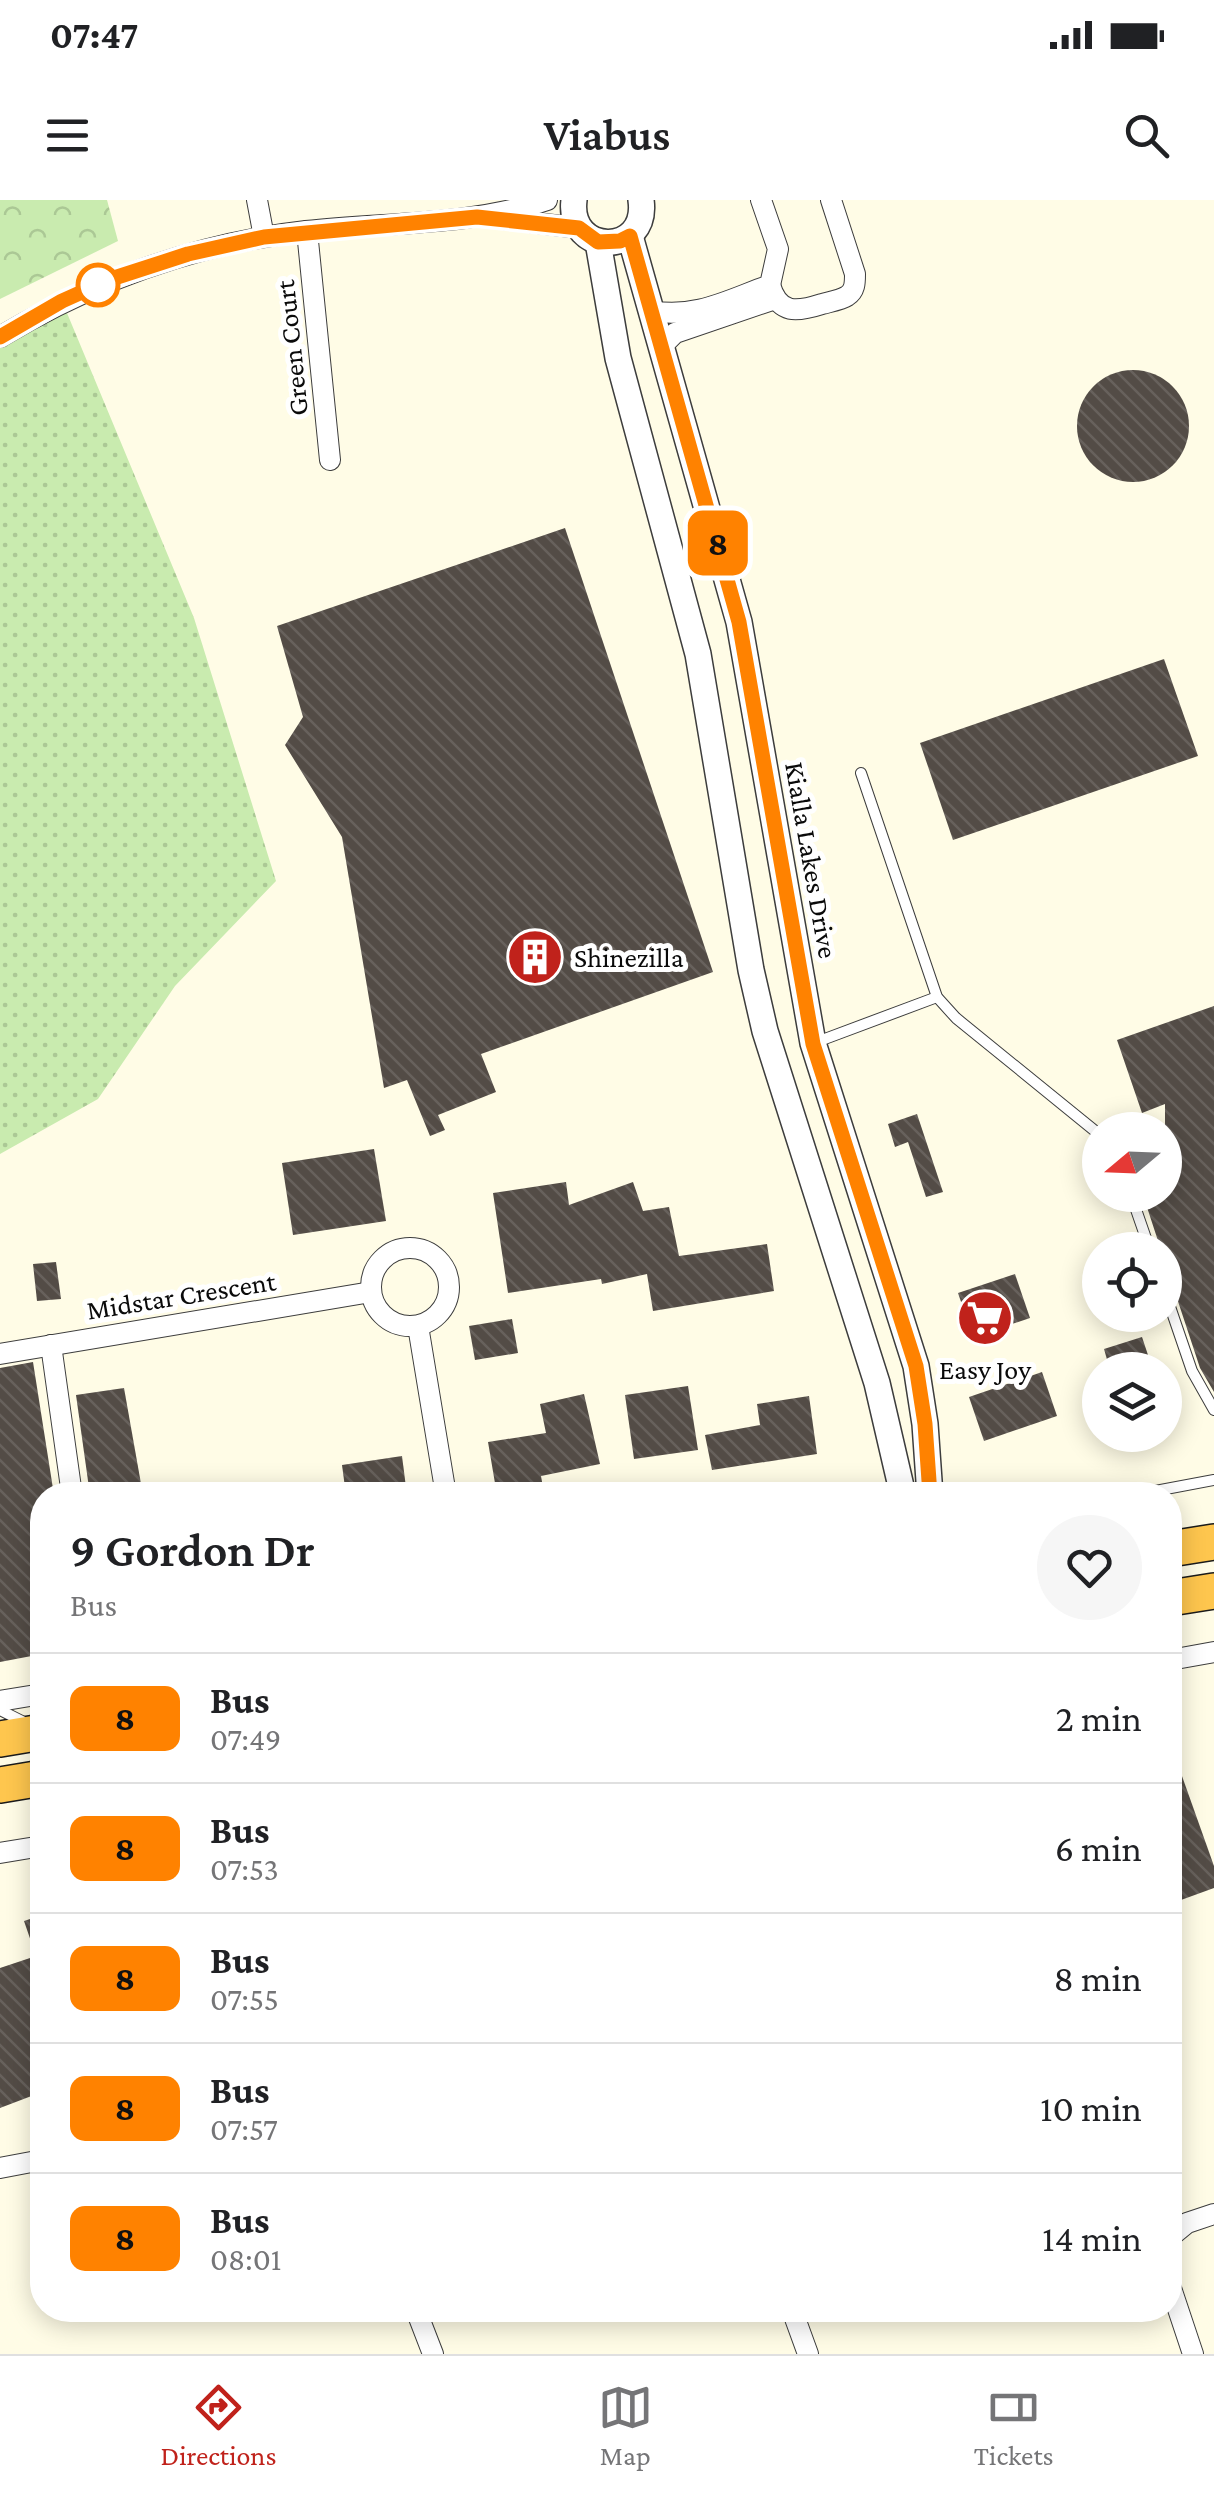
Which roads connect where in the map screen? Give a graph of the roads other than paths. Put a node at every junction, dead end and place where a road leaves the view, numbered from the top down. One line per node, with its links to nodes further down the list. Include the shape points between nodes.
1 (256, 200): 11 (street)
2 (547, 200): 7 (street)
3 (574, 200): 9 (street)
4 (641, 200): 10 (street, via 642,216)
5 (761, 200): 12 (street, via 778,249)
6 (831, 200): 12 (street, via 855,286 847,296 797,312 786,310)
7 (477, 217): 8 (street); 9 (street)
8 (307, 231): 11 (street); 17 (street, Green Court)
9 (588, 235): 10 (street, via 620,241); 16 (street)
10 (630, 236): 13 (street, Kialla Lakes Drive)
11 (264, 237): 14 (street, via 111,279)
12 (773, 292): 13 (street, via 677,316); 15 (street, via 675,334)
13 (651, 311): 15 (street, Kialla Lakes Drive); 16 (street, via 626,316 618,326)
14 (0, 336)
15 (661, 348): 16 (street); 20 (street, Kialla Lakes Drive, via 739,622)
16 (618, 358): 22 (street, via 698,654 751,970)
17 (330, 460)
18 (861, 773): 19 (lane)
19 (937, 998): 20 (lane); 21 (lane)
20 (813, 1044): 22 (street, via 787,1051 782,1060); 28 (street, Kialla Lakes Drive)
21 (1082, 1120)
22 (800, 1149): 29 (street)
23 (371, 1292): 24 (street, via 391,1322); 24 (street, via 376,1265 386,1255 406,1247 433,1254 443,1264 449,1293 437,1317); 26 (street, Midstar Crescent)
24 (418, 1326): 33 (street)
25 (1179, 1332): 30 (lane)
26 (51, 1344): 27 (street, Midstar Crescent); 32 (street)
27 (0, 1354)
28 (918, 1384): 29 (street); 35 (street, Kialla Lakes Drive)
29 (881, 1397): 34 (street)
30 (1214, 1410)
31 (1214, 1480): 36 (lane)
32 (70, 1482)
33 (444, 1482)
34 (900, 1482)
35 (929, 1482)
36 (1182, 1486)
37 (1214, 1542): 38 (highway)
38 (1182, 1547)
39 (1214, 1591): 40 (highway)
40 (1182, 1596)
41 (1214, 1652): 42 (street)
42 (1182, 1658)
43 (30, 1696): 44 (street)
44 (0, 1700)
45 (0, 1710): 46 (lane)
46 (30, 1726)
47 (30, 1734): 48 (highway)
48 (0, 1739)
49 (30, 1780): 50 (highway)
50 (0, 1785)
51 (30, 1848): 52 (street)
52 (0, 1854)
53 (30, 2162): 54 (street)
54 (0, 2168)
55 (1214, 2214): 56 (street)
56 (1182, 2227)
57 (1182, 2321): 62 (street)
58 (421, 2322): 60 (street)
59 (796, 2322): 61 (street)
60 (433, 2354)
61 (808, 2354)
62 (1193, 2354)

